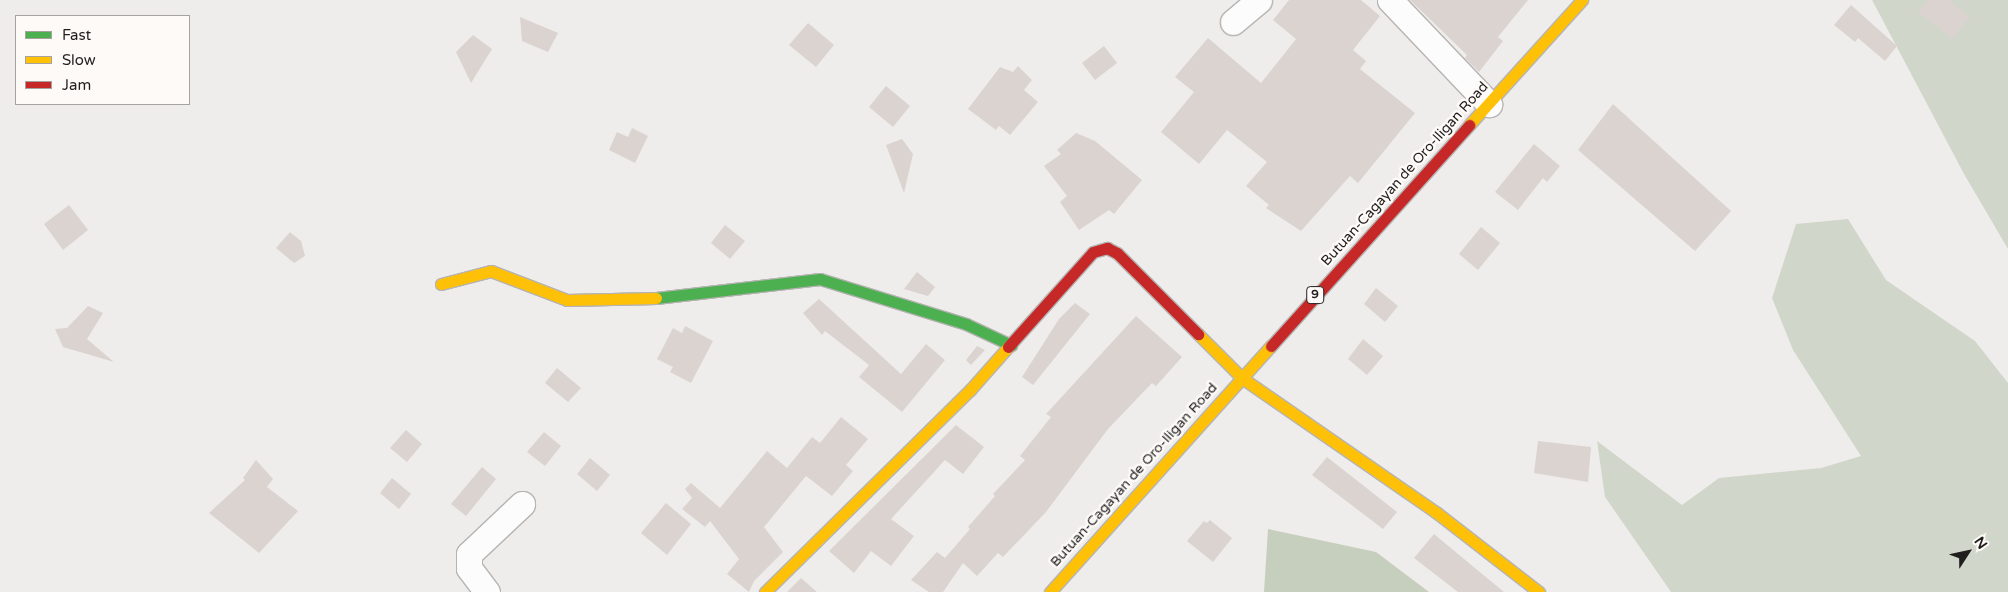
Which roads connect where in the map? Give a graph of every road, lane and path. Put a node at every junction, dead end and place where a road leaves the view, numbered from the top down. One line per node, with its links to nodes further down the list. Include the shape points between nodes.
1 (1259, 0): 4 (street)
2 (1390, 0): 5 (street)
3 (1582, 0): 5 (main road, Butuan-Cagayan de Oro-Iligan Road / 9)
4 (1233, 22)
5 (1489, 104): 8 (main road, Butuan-Cagayan de Oro-Iligan Road / 9)
6 (441, 284): 7 (main road, via 491,271 567,300 629,300 820,279 966,324)
7 (1011, 345): 8 (main road, via 1093,252 1107,248 1116,253); 11 (main road, via 970,390)
8 (1242, 378): 12 (main road, Butuan-Cagayan de Oro-Iligan Road / 9); 13 (main road, via 1437,513)
9 (522, 504): 10 (street, via 469,554 469,568)
10 (487, 592)
11 (765, 592)
12 (1050, 592)
13 (1539, 592)

